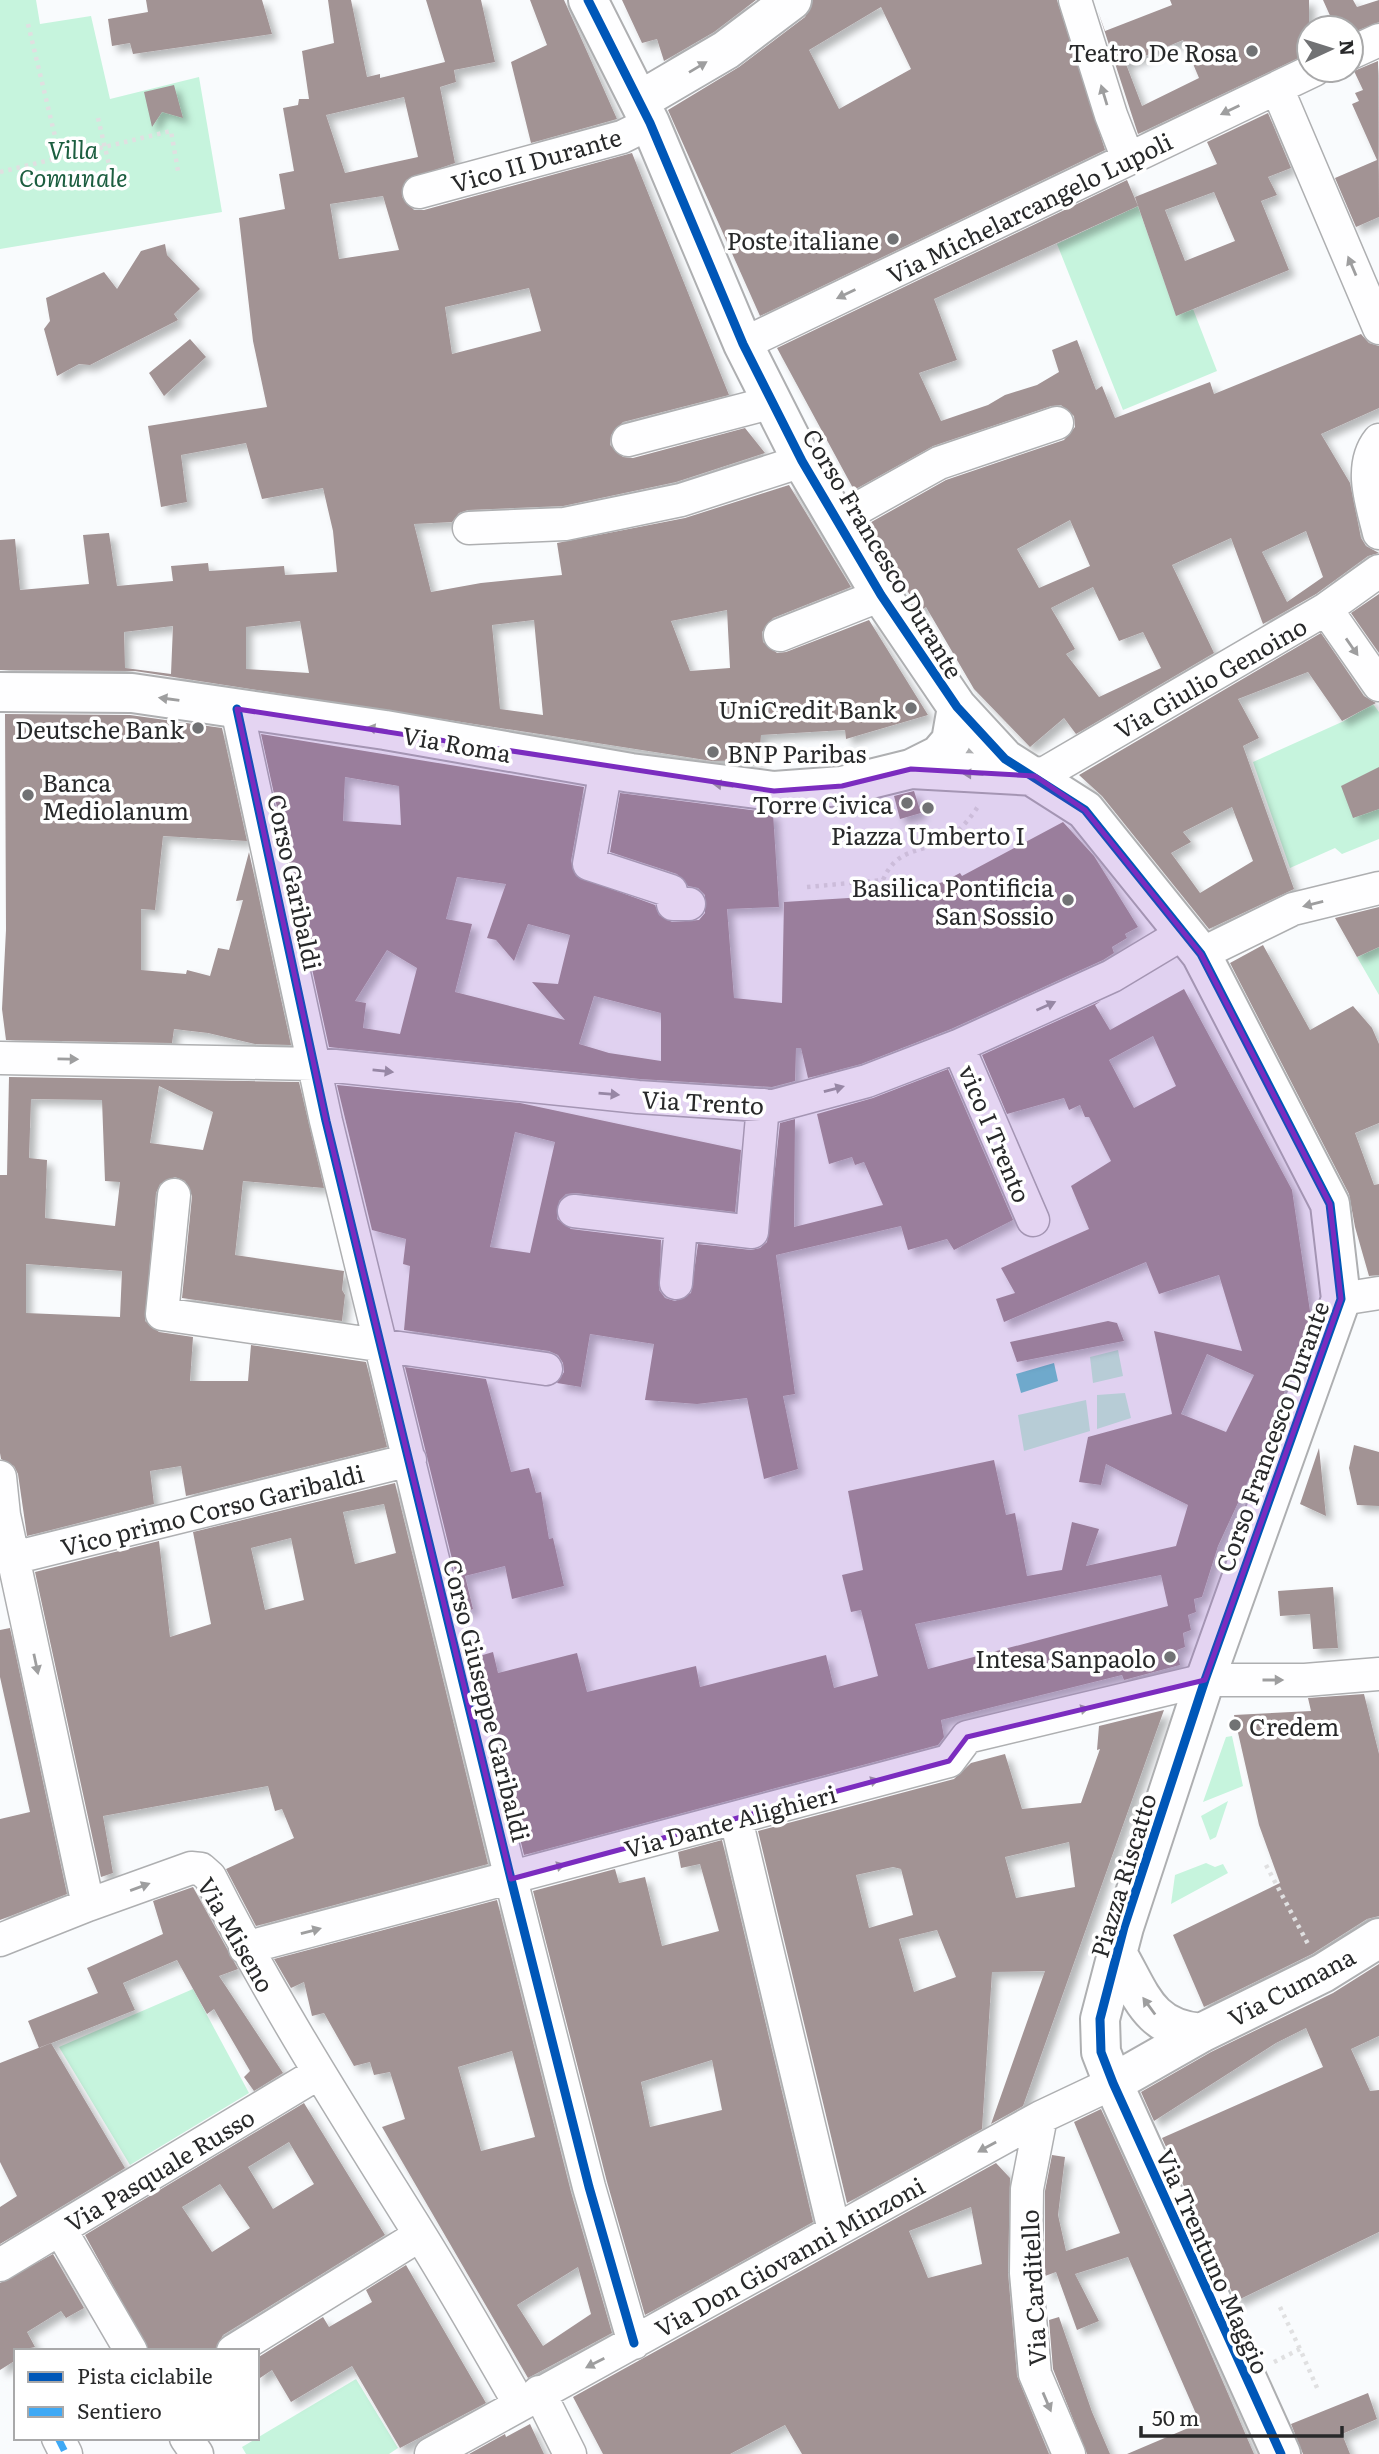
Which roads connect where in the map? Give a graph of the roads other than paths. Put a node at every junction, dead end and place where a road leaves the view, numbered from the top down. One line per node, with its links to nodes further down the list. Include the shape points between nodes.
1 (588, 0): 6 (street, Corso Francesco Durante)
2 (792, 0): 6 (street, one-way to 2)
3 (1075, 0): 7 (street, one-way to 3)
4 (1295, 79): 5 (street, Via Michelarcangelo Lupoli)
5 (1277, 88): 7 (street, Via Michelarcangelo Lupoli, one-way to 7); 9 (street, one-way to 5)
6 (645, 112): 8 (street, Vico II Durante, via 622,137); 10 (street, Corso Francesco Durante)
7 (1128, 159): 10 (street, Via Michelarcangelo Lupoli, one-way to 10)
8 (419, 192)
9 (1379, 328)
10 (743, 344): 11 (street, Corso Francesco Durante)
11 (773, 402): 13 (street); 15 (street, Corso Francesco Durante)
12 (1057, 423): 16 (street, via 939,463)
13 (628, 440)
14 (1379, 440): 18 (street, via 1367,472)
15 (802, 461): 16 (street, Corso Francesco Durante); 17 (street, via 681,500 565,524)
16 (837, 520): 20 (street, Corso Francesco Durante)
17 (469, 528)
18 (1379, 533)
19 (1379, 571): 21 (street, Via Giulio Genoino)
20 (881, 596): 22 (street); 25 (street, Corso Francesco Durante)
21 (1326, 610): 23 (street, one-way to 23); 29 (street, Via Giulio Genoino)
22 (780, 635)
23 (1379, 685)
24 (0, 692): 26 (street, Via Roma, one-way to 24, via 132,693)
25 (957, 708): 28 (street, Via Roma, via 951,741 939,755); 29 (street, Corso Francesco Durante, via 1006,759)
26 (237, 709): 27 (street, Via Roma, one-way to 26); 35 (street, Corso Garibaldi)
27 (606, 769): 28 (street, Via Roma, one-way to 27, via 842,786 774,791); 31 (street, via 589,864 671,891 673,904)
28 (911, 769): 29 (street, Via Roma, one-way to 28)
29 (1036, 777): 32 (street, Corso Francesco Durante, via 1085,810)
30 (1379, 888): 32 (street, Via Trento, one-way to 32, via 1293,909)
31 (689, 904)
32 (1192, 944): 33 (street, Via Trento, one-way to 32); 43 (street, Corso Francesco Durante, via 1330,1204)
33 (958, 1045): 36 (street, Via Trento, one-way to 33, via 867,1081); 39 (street, vico I Trento)
34 (0, 1058): 35 (street, one-way to 35)
35 (315, 1064): 36 (street, Via Trento, one-way to 36); 44 (street, Corso Giuseppe Garibaldi)
36 (763, 1105): 40 (street, via 752,1232)
37 (174, 1195): 44 (street, via 162,1314)
38 (574, 1211): 40 (street)
39 (1033, 1220)
40 (681, 1226): 41 (street)
41 (676, 1283)
42 (1379, 1293): 43 (street)
43 (1341, 1299): 51 (street, Corso Francesco Durante)
44 (383, 1343): 45 (street); 46 (street, Corso Giuseppe Garibaldi)
45 (546, 1369)
46 (411, 1460): 48 (street, Vico primo Corso Garibaldi); 53 (street, Corso Giuseppe Garibaldi)
47 (0, 1477): 48 (street)
48 (13, 1558): 49 (street)
49 (13, 1619): 54 (street, one-way to 54)
50 (1379, 1674): 51 (street, Via Dante Alighieri, one-way to 50)
51 (1205, 1680): 52 (street, Via Dante Alighieri, one-way to 51, via 948,1760 967,1737); 58 (street, Piazza Riscatto)
52 (736, 1819): 53 (street, Via Dante Alighieri, one-way to 52); 64 (street)
53 (511, 1879): 57 (street, Via Dante Alighieri, one-way to 53); 67 (street, Corso Giuseppe Garibaldi, via 589,2187)
54 (88, 1905): 56 (street); 57 (street, Via Miseno, one-way to 57, via 191,1868 201,1869)
55 (1379, 1938): 59 (street, Via Cumana, via 1323,1973)
56 (0, 1940)
57 (245, 1948): 60 (street, Via Miseno)
58 (1117, 1953): 59 (street, Piazza Riscatto, one-way to 58, via 1164,2025); 61 (street, Piazza Riscatto, via 1100,2019 1101,2052)
59 (1201, 2033): 61 (street)
60 (317, 2074): 63 (street, Via Pasquale Russo); 65 (street, Via Miseno)
61 (1113, 2083): 62 (street, Via Don Giovanni Minzoni); 74 (street, Via Trentuno Maggio)
62 (1041, 2117): 64 (street, Via Don Giovanni Minzoni, one-way to 64); 73 (street, Via Carditello, one-way to 73, via 1027,2189 1028,2299 1035,2374)
63 (60, 2229): 66 (street, Via Pasquale Russo); 68 (street)
64 (834, 2231): 67 (street, Via Don Giovanni Minzoni)
65 (421, 2235): 69 (street); 70 (street, Via Miseno)
66 (0, 2265)
67 (634, 2343): 70 (street, Via Don Giovanni Minzoni, one-way to 70)
68 (130, 2349)
69 (236, 2349)
70 (529, 2397): 71 (street, Via Don Giovanni Minzoni); 72 (street, Via Miseno)
71 (431, 2454)
72 (570, 2454)
73 (1069, 2454)
74 (1281, 2454)

